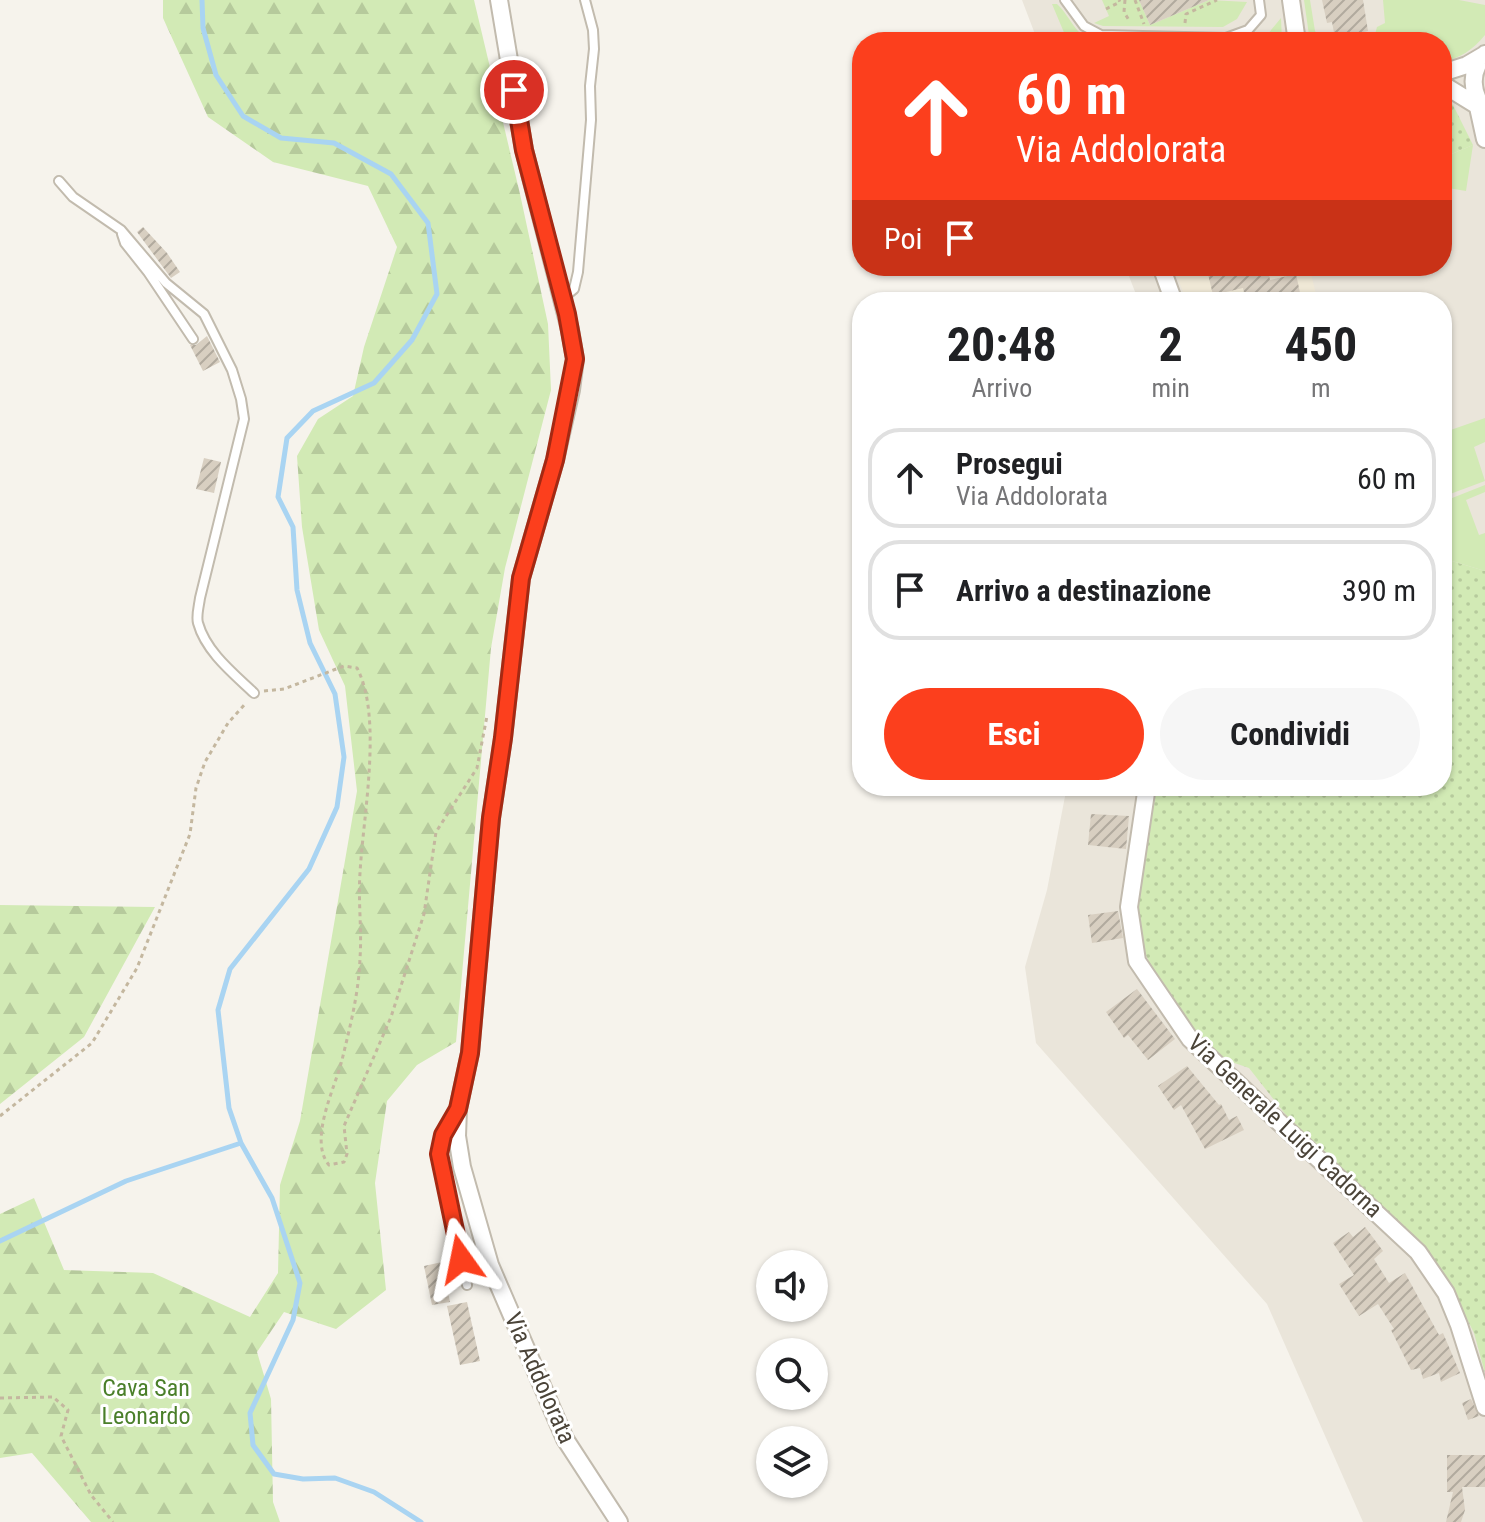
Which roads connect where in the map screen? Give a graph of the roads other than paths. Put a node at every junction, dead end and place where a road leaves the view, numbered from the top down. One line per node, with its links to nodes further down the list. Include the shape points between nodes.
1 (499, 0): 16 (street, Via Addolorata, via 524,150)
2 (585, 0): 16 (lane, via 593,30 591,120 578,272 574,289)
3 (1065, 0): 6 (lane, via 1084,26)
4 (1259, 0): 7 (lane, via 1261,15)
5 (1291, 0): 8 (street)
6 (1095, 32)
7 (1242, 32)
8 (1296, 32)
9 (1485, 54): 10 (street); 12 (street, via 1474,73)
10 (1452, 70)
11 (1452, 90): 12 (street)
12 (1480, 106): 13 (street)
13 (1485, 139)
14 (59, 181): 15 (lane)
15 (121, 230): 17 (lane); 18 (lane, via 166,283 204,314 241,399 244,419 197,621 206,641)
16 (563, 298): 20 (street, Via Addolorata, via 575,359 571,390 521,578 491,818 470,1053)
17 (193, 339)
18 (254, 693)
19 (1146, 796): 22 (street, Via Generale Luigi Cadorna, via 1129,907 1137,961 1190,1039 1418,1252 1446,1293)
20 (458, 1109): 21 (lane, via 439,1154); 23 (street, Via Addolorata, via 462,1167 490,1265 565,1439)
21 (467, 1285)
22 (1485, 1407)
23 (619, 1522)

